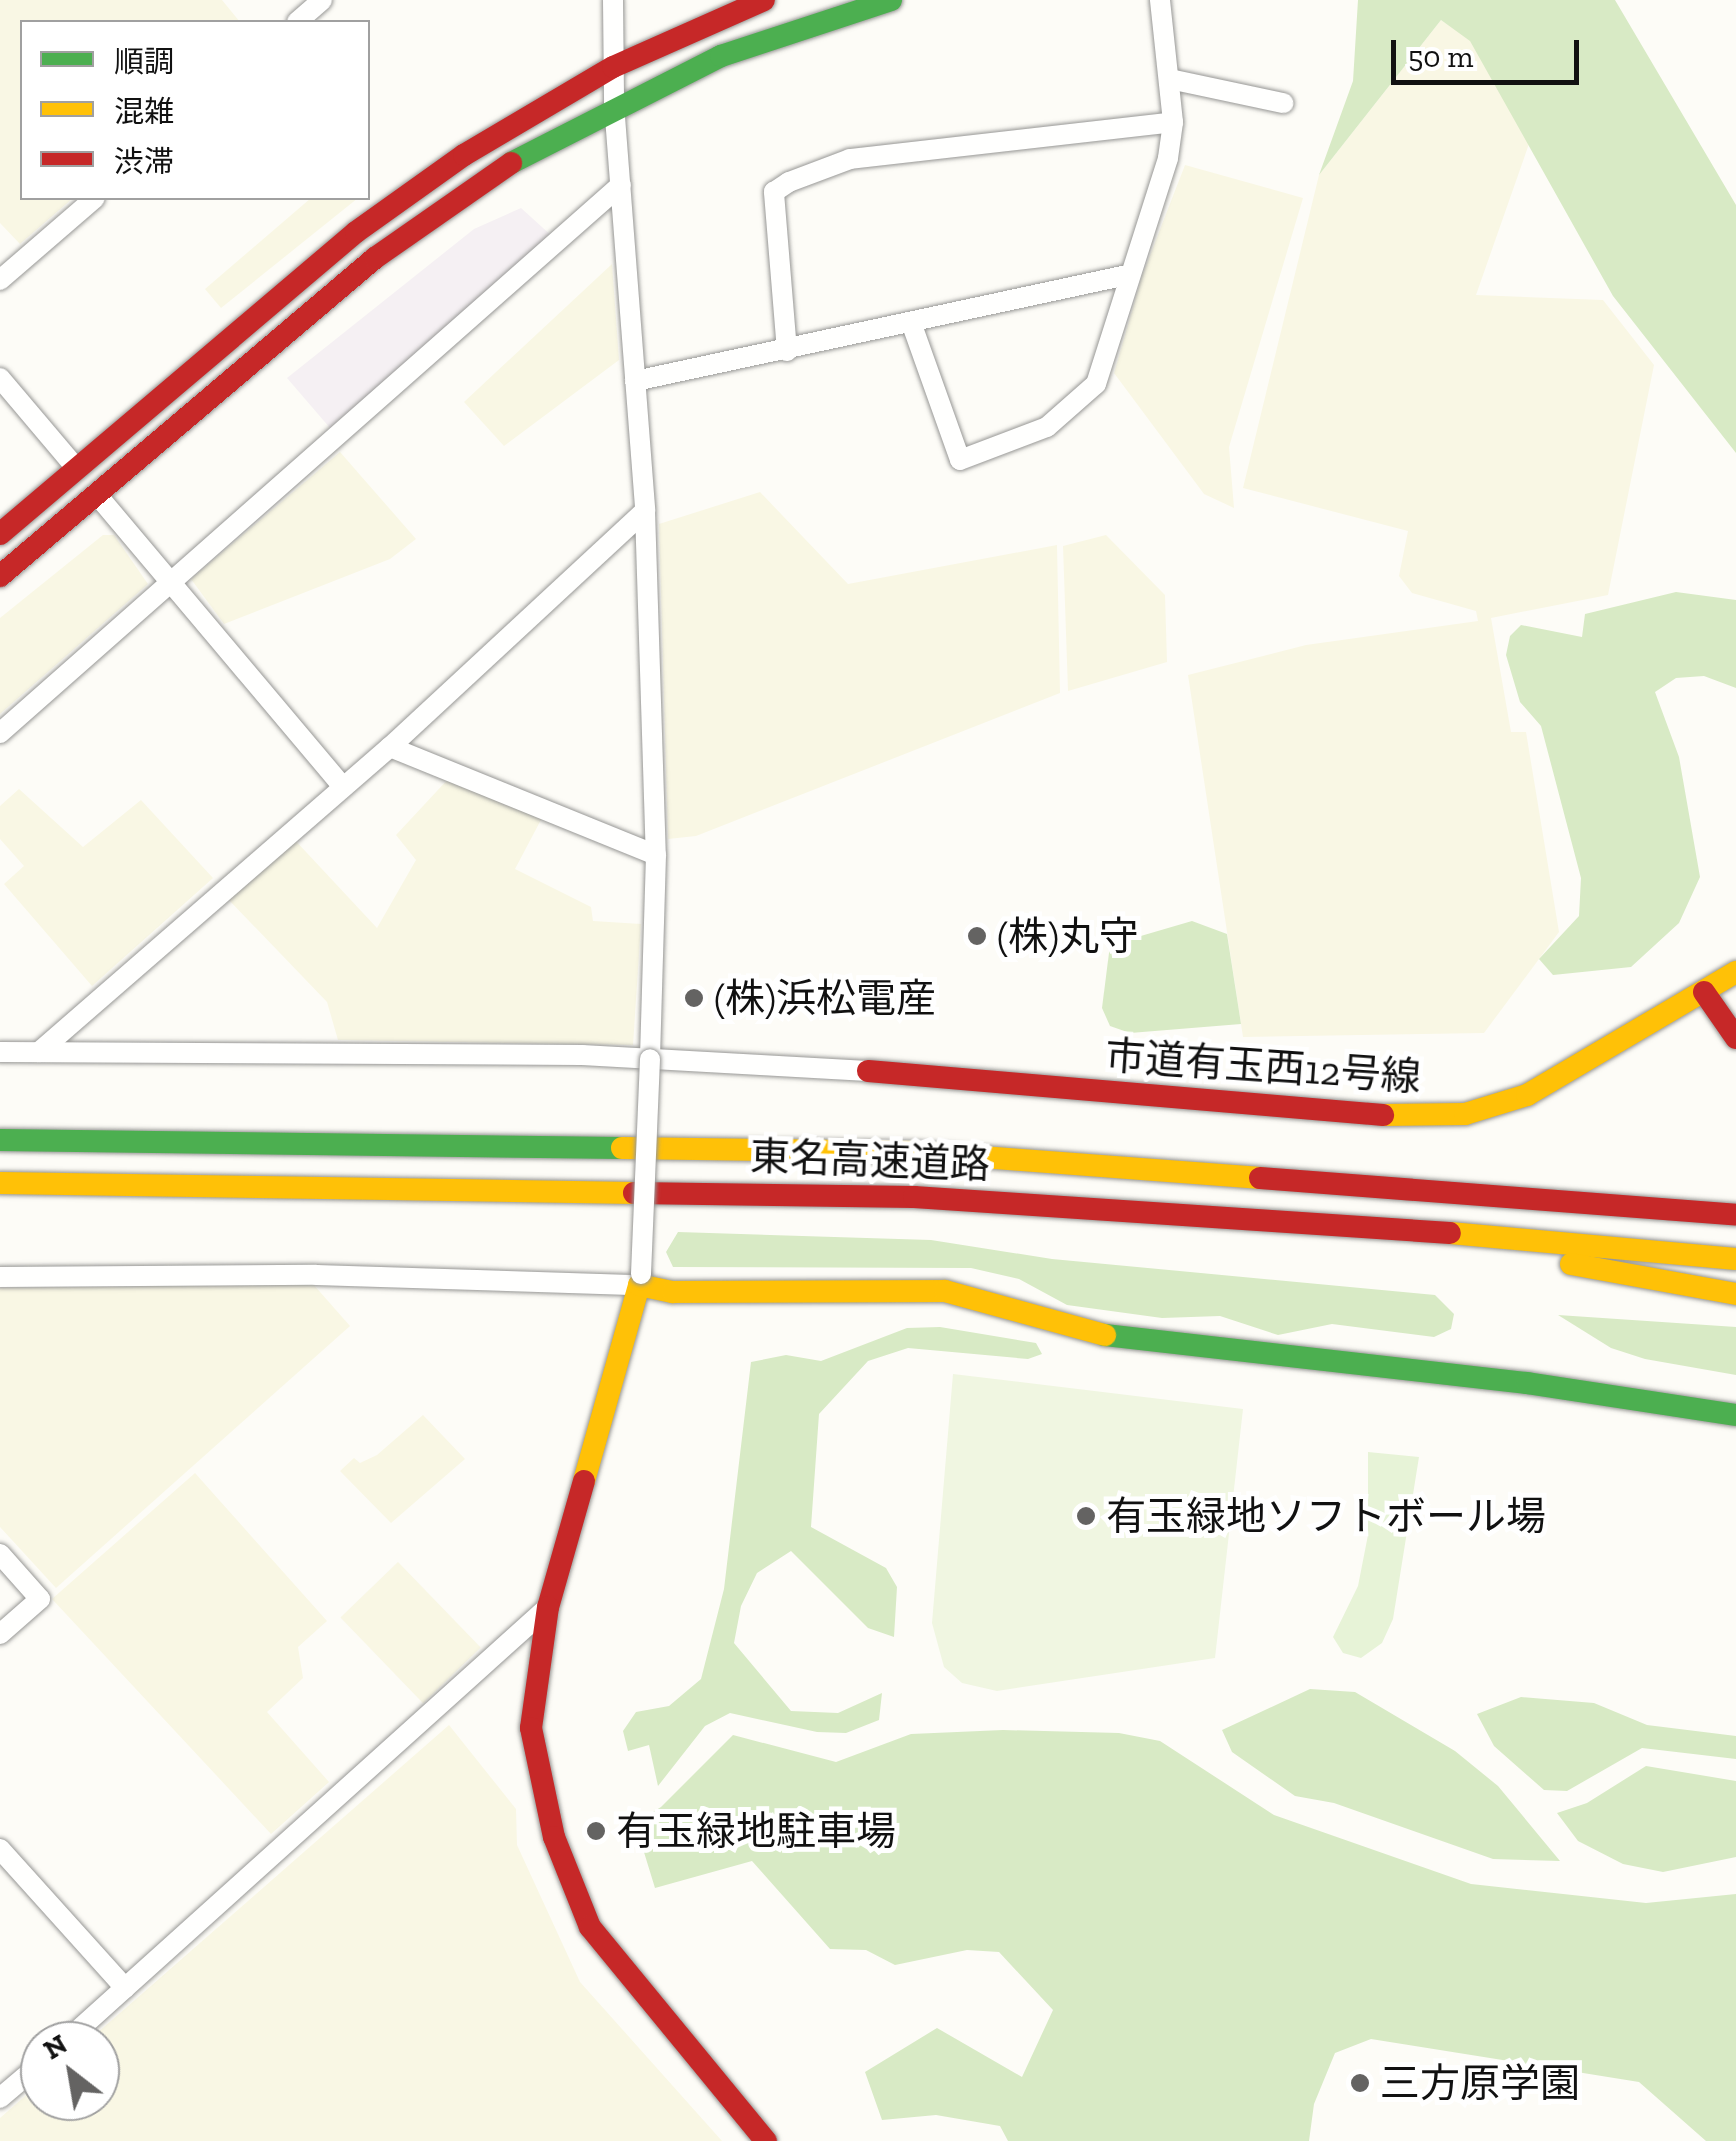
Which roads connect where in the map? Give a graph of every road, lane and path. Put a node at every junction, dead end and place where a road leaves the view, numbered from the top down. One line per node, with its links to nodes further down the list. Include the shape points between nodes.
1 (322, 0): 6 (street)
2 (613, 0): 7 (street)
3 (764, 0): 7 (main road)
4 (890, 0): 10 (main road, via 796,27)
5 (1160, 0): 8 (street)
6 (298, 20)
7 (613, 68): 10 (street); 20 (main road, via 464,155 356,232)
8 (1170, 79): 9 (street); 11 (street)
9 (1283, 103)
10 (614, 104): 12 (street); 21 (main road, via 516,159 375,258)
11 (1173, 122): 14 (street, via 1158,193); 17 (street, via 850,159 789,182 774,192)
12 (620, 185): 19 (street); 25 (street)
13 (93, 200): 15 (street)
14 (1127, 275): 16 (street); 16 (street, via 1105,370 1082,400 1047,426 960,460)
15 (0, 280)
16 (912, 325): 17 (street)
17 (787, 351): 19 (street)
18 (0, 378): 20 (street)
19 (636, 381): 22 (street)
20 (77, 469): 23 (main road)
21 (98, 496): 24 (main road); 25 (street)
22 (645, 511): 27 (street); 29 (street)
23 (0, 534)
24 (0, 576)
25 (172, 580): 26 (street); 28 (street)
26 (0, 733)
27 (390, 747): 28 (street); 29 (street)
28 (343, 788): 34 (street)
29 (656, 855): 35 (street)
30 (1733, 981): 31 (main road, 市道有玉西12号線)
31 (1704, 992): 32 (main road); 36 (main road, 市道有玉西12号線, via 1527,1095 1431,1118)
32 (1736, 1038)
33 (0, 1052): 34 (street)
34 (39, 1052): 35 (street)
35 (650, 1060): 36 (street); 45 (street, bridge)
36 (868, 1071)
37 (0, 1140): 39 (main road, 東名高速道路, via 916,1152)
38 (0, 1183): 42 (main road, 東名高速道路, via 914,1197)
39 (1389, 1184): 40 (main road); 41 (main road, 東名高速道路)
40 (1736, 1191)
41 (1736, 1214)
42 (1385, 1227): 43 (main road, 東名高速道路); 46 (main road)
43 (1736, 1258)
44 (0, 1277): 45 (street)
45 (640, 1279): 47 (main road, via 673,1292 945,1290 1124,1340 1527,1383); 49 (main road)
46 (1736, 1294)
47 (1736, 1415)
48 (0, 1554): 50 (street, via 40,1599)
49 (548, 1606): 52 (street); 56 (main road, via 532,1728 567,1877 616,1964)
50 (0, 1634)
51 (0, 1849): 52 (street)
52 (124, 1988): 53 (street)
53 (88, 2021)
54 (20, 2081): 55 (street)
55 (0, 2098)
56 (766, 2141)

